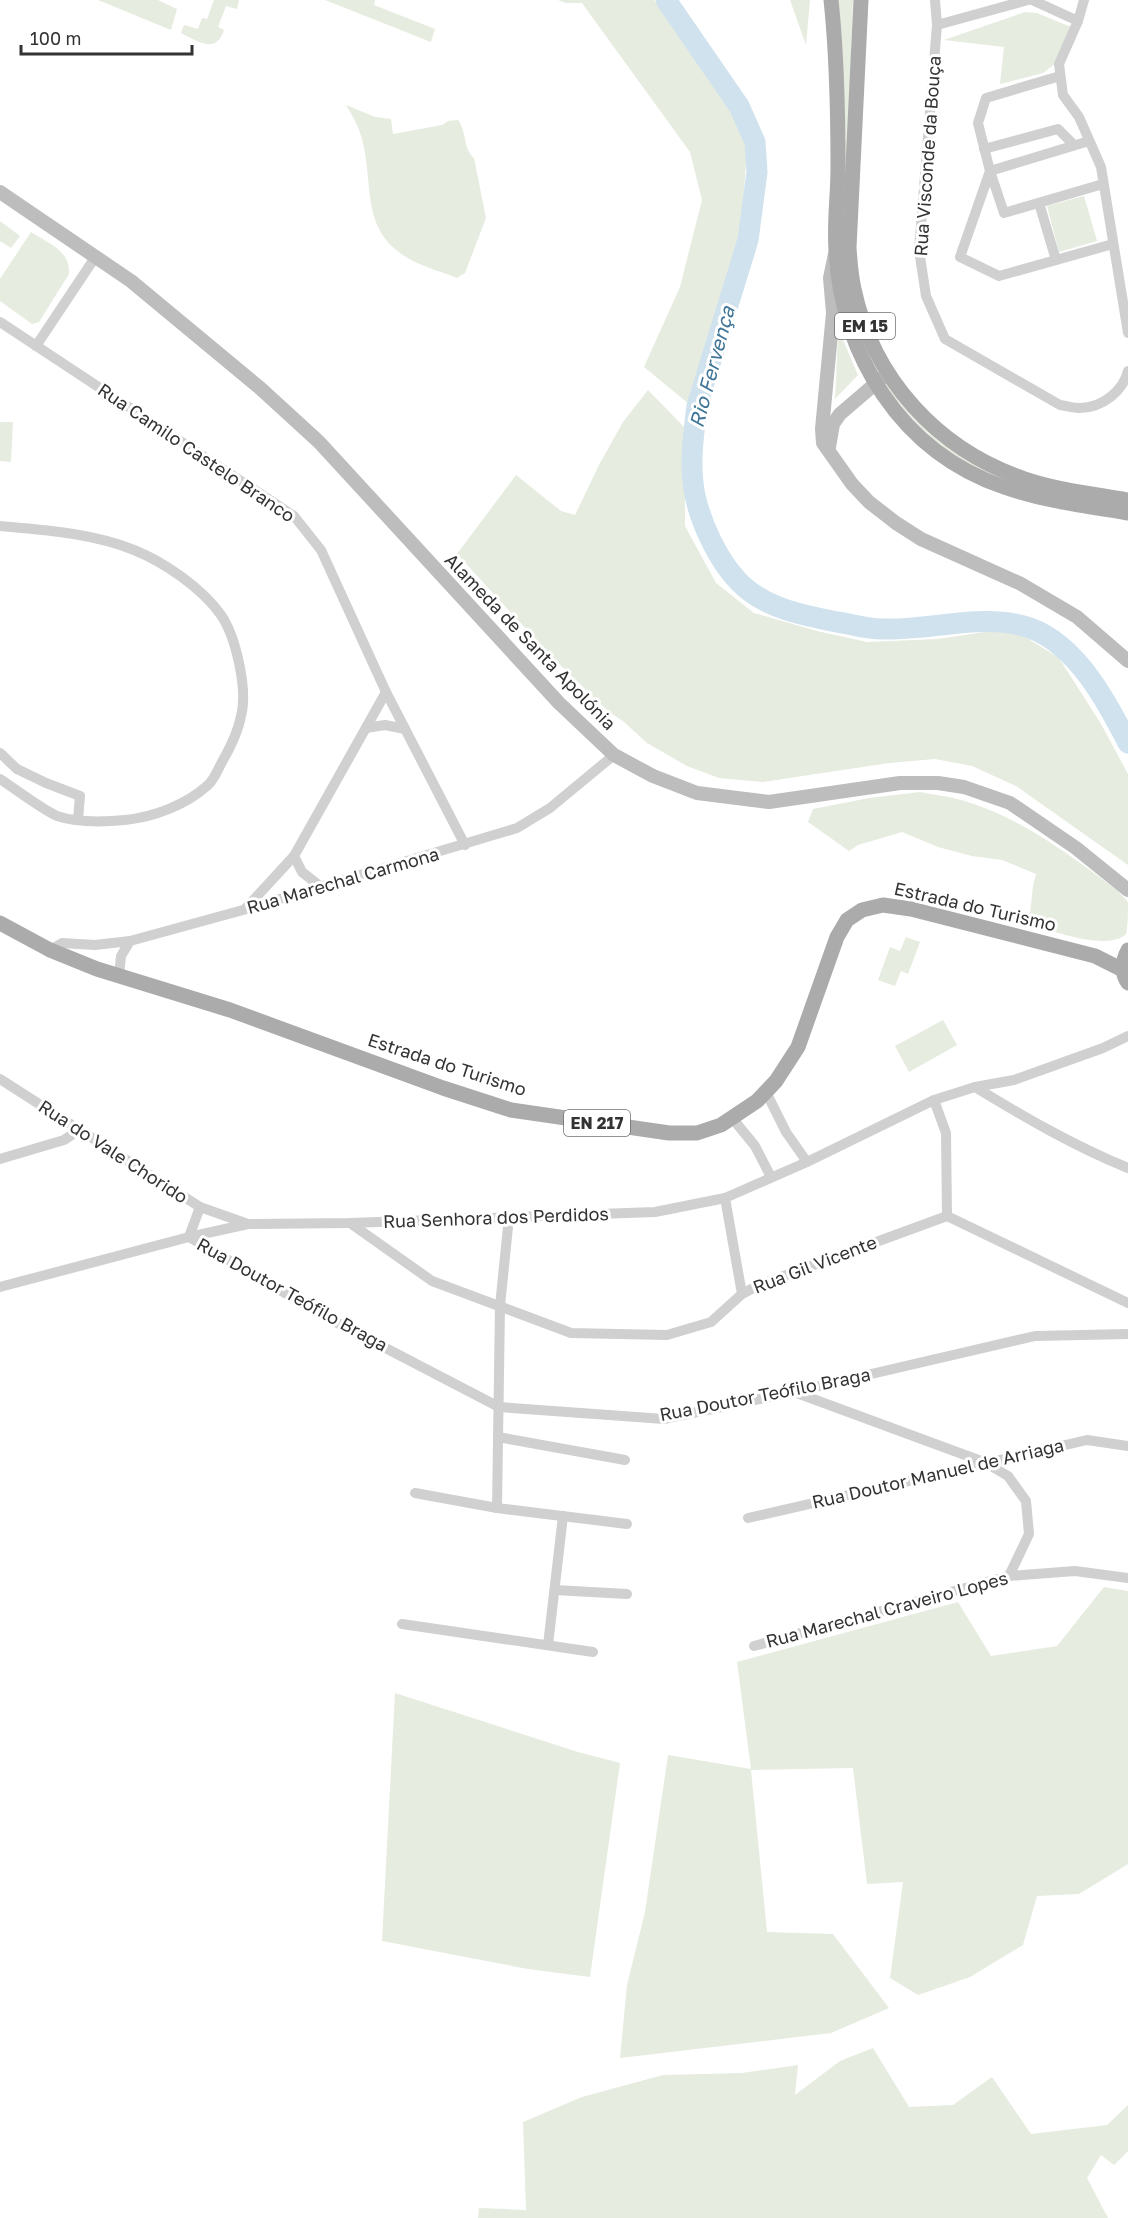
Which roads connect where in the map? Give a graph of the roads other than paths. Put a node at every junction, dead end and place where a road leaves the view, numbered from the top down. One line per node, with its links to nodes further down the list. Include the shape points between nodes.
1 (831, 0): 17 (main road, EM 15, via 836,54)
2 (861, 0): 23 (main road, EM 15, via 849,248 860,312)
3 (935, 0): 7 (street, Rua Visconde da Bouça)
4 (1030, 0): 6 (street); 7 (street)
5 (1084, 0): 6 (street)
6 (1078, 21): 8 (street, via 1059,64)
7 (937, 25): 24 (street, Rua Visconde da Bouça, via 919,250 926,296 945,339 1060,405 1082,408 1109,400 1126,380)
8 (1060, 76): 9 (street, via 1063,95); 11 (street, via 986,98 978,123)
9 (1089, 141): 10 (street); 13 (street)
10 (1074, 145): 11 (street, via 1058,129); 12 (street)
11 (984, 149): 12 (street)
12 (990, 171): 15 (street, via 1004,213); 19 (street, via 960,257 999,276)
13 (1104, 184): 15 (street); 16 (street)
14 (0, 192): 18 (street, Alameda de Santa Apolónia)
15 (1039, 203): 19 (street)
16 (1113, 244): 19 (street); 21 (street)
17 (836, 250): 25 (main road, EM 15, via 847,321); 28 (street, via 830,278 834,313 822,429)
18 (96, 256): 22 (street); 36 (street, Alameda de Santa Apolónia, via 260,388 319,442 559,703)
19 (1056, 260)
20 (0, 322): 22 (street, Rua Camilo Castelo Branco)
21 (1128, 333)
22 (36, 346): 32 (street, Rua Camilo Castelo Branco, via 294,516 321,550)
23 (882, 365): 25 (street, via 884,374); 29 (main road, EM 15, via 897,389 932,427 987,463 1028,480)
24 (1128, 371)
25 (876, 385): 26 (street); 27 (main road, EM 15)
26 (861, 396): 27 (street); 28 (street, via 833,424)
27 (888, 402): 29 (main road, EM 15, via 917,435 966,470 1001,487 1032,496)
28 (829, 452): 31 (street, via 863,496 896,523 921,539 1021,584 1077,617)
29 (1126, 503)
30 (0, 526): 38 (street, via 53,531 134,550 172,570 204,597 232,637 241,675 242,715 209,784 183,803 142,818 101,823)
31 (1128, 661)
32 (386, 692): 33 (street); 34 (street, Rua Camilo Castelo Branco)
33 (366, 728): 34 (street, via 385,725); 40 (street)
34 (405, 729): 39 (street, Rua Camilo Castelo Branco)
35 (0, 753): 38 (street, via 17,769 80,796)
36 (614, 755): 39 (street, Rua Marechal Carmona, via 526,823); 42 (street, Alameda de Santa Apolónia, via 697,793 769,802 900,783 964,787 1010,803)
37 (0, 779): 38 (street, via 57,816)
38 (78, 819)
39 (465, 844): 41 (street, Rua Marechal Carmona)
40 (294, 856): 41 (street, via 302,872); 43 (street)
41 (321, 887): 43 (street, Rua Marechal Carmona)
42 (1128, 890)
43 (243, 910): 45 (street, Rua Marechal Carmona)
44 (0, 923): 46 (main road, Estrada do Turismo / EN 217)
45 (130, 941): 46 (street, Rua Marechal Carmona, via 62,943); 49 (street, via 121,956)
46 (50, 950): 49 (main road, Estrada do Turismo / EN 217)
47 (1128, 950): 48 (main road, Estrada do Turismo / EN 217); 50 (main road, via 1123,963)
48 (1095, 956): 50 (main road, Estrada do Turismo / EN 217); 54 (main road, Estrada do Turismo / EN 217, via 911,909 883,905 862,910 847,920 837,937 798,1047)
49 (119, 976): 56 (main road, Estrada do Turismo / EN 217, via 230,1010 510,1110 669,1133 697,1133)
50 (1126, 977)
51 (1128, 1035): 53 (street, Rua Senhora dos Perdidos, via 1014,1080)
52 (0, 1079): 57 (street, Rua do Vale Chorido)
53 (975, 1087): 55 (street, Rua Senhora dos Perdidos); 60 (street, via 1031,1121)
54 (766, 1092): 56 (main road, Estrada do Turismo / EN 217); 59 (street)
55 (934, 1100): 59 (street, Rua Senhora dos Perdidos); 64 (street, via 946,1133)
56 (733, 1119): 61 (street, via 755,1146)
57 (79, 1130): 58 (street, via 64,1140); 63 (street, Rua do Vale Chorido)
58 (0, 1159)
59 (807, 1162): 61 (street, Rua Senhora dos Perdidos)
60 (1128, 1168)
61 (771, 1177): 62 (street, Rua Senhora dos Perdidos)
62 (725, 1198): 65 (street, Rua Senhora dos Perdidos, via 655,1212); 70 (street)
63 (200, 1207): 67 (street); 68 (street, Rua do Vale Chorido)
64 (947, 1215): 70 (street, Rua Gil Vicente); 71 (street)
65 (509, 1217): 66 (street, Rua Senhora dos Perdidos); 72 (street)
66 (350, 1223): 67 (street, Rua Senhora dos Perdidos); 72 (street, Rua Gil Vicente, via 432,1281)
67 (248, 1224): 68 (street, Rua Senhora dos Perdidos)
68 (189, 1237): 69 (street, Rua Senhora dos Perdidos); 75 (street, Rua Doutor Teófilo Braga, via 324,1316)
69 (0, 1287)
70 (742, 1294): 72 (street, Rua Gil Vicente, via 711,1322 667,1335 571,1333)
71 (1128, 1303)
72 (500, 1306): 75 (street)
73 (1128, 1334): 74 (street, Rua Doutor Teófilo Braga, via 1035,1336)
74 (794, 1392): 75 (street, Rua Doutor Teófilo Braga, via 664,1419); 79 (street)
75 (499, 1407): 76 (street)
76 (498, 1437): 78 (street); 81 (street)
77 (1128, 1446): 79 (street, Rua Doutor Manuel de Arriaga, via 1087,1440)
78 (625, 1460)
79 (984, 1462): 83 (street, Rua Doutor Manuel de Arriaga); 85 (street, via 1008,1476 1026,1501 1029,1534)
80 (415, 1493): 81 (street)
81 (496, 1508): 82 (street)
82 (563, 1516): 84 (street); 87 (street)
83 (748, 1518)
84 (627, 1524)
85 (1009, 1576): 86 (street, Rua Marechal Craveiro Lopes, via 1075,1571); 91 (street, Rua Marechal Craveiro Lopes)
86 (1128, 1578)
87 (555, 1590): 88 (street); 90 (street)
88 (627, 1594)
89 (402, 1624): 90 (street)
90 (548, 1645): 92 (street)
91 (754, 1646)
92 (593, 1652)

